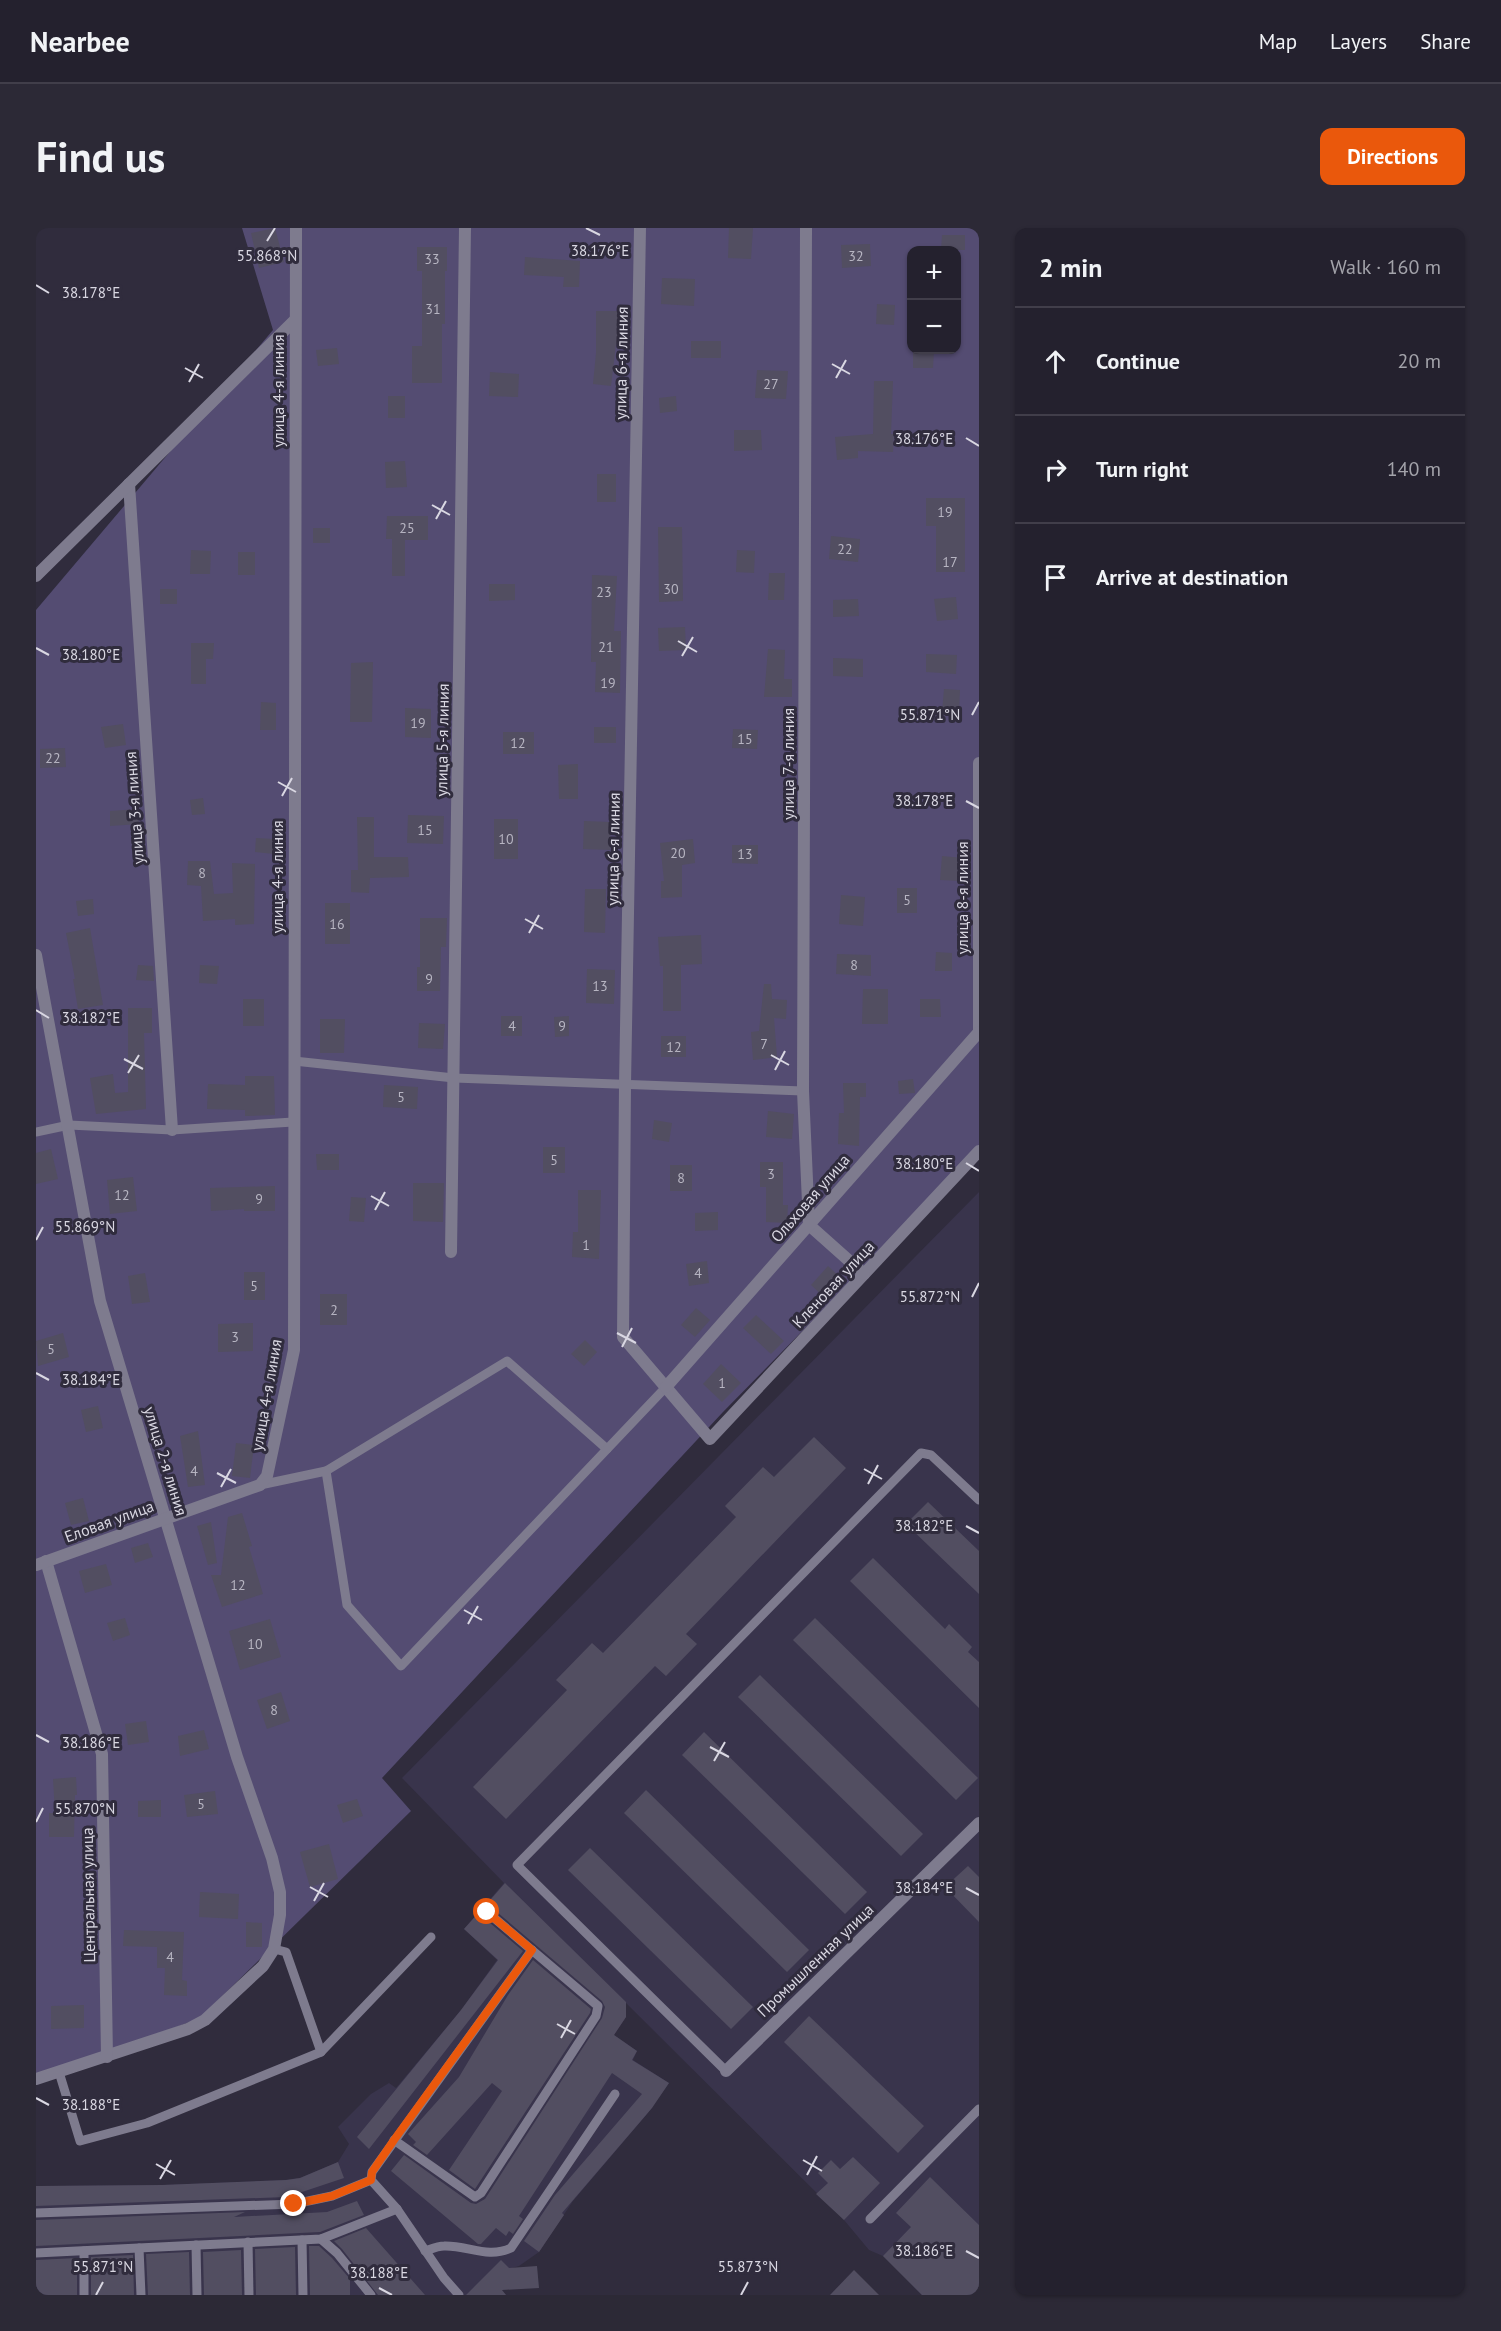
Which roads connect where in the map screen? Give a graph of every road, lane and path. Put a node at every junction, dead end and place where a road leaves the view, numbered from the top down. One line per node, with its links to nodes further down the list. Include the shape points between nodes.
1 (296, 228): 5 (street, улица 4-я линия)
2 (465, 228): 12 (street, улица 5-я линия)
3 (640, 228): 13 (street, улица 6-я линия)
4 (806, 228): 14 (street, улица 7-я линия)
5 (294, 321): 6 (street); 11 (street, улица 4-я линия)
6 (129, 484): 7 (street); 17 (street, улица 3-я линия)
7 (36, 576)
8 (979, 763): 10 (street, улица 8-я линия)
9 (36, 955): 16 (street, улица 2-я линия)
10 (979, 1033): 20 (street, Ольховая улица)
11 (294, 1061): 12 (lane); 15 (street, улица 4-я линия)
12 (454, 1078): 13 (lane); 21 (street, улица 5-я линия)
13 (625, 1084): 14 (lane); 23 (street, улица 6-я линия, via 623,1337)
14 (803, 1090): 20 (street, улица 7-я линия)
15 (293, 1122): 17 (lane); 27 (street, улица 4-я линия, via 294,1350 267,1476)
16 (69, 1125): 17 (lane); 18 (lane); 29 (street, улица 2-я линия, via 100,1301)
17 (172, 1130)
18 (36, 1132)
19 (979, 1151): 22 (street, Кленовая улица)
20 (809, 1225): 22 (street); 23 (street, Ольховая улица)
21 (451, 1252)
22 (864, 1274): 24 (street, Кленовая улица)
23 (666, 1387): 24 (street, улица 6-я линия); 25 (lane)
24 (711, 1439)
25 (607, 1449): 26 (lane, via 507,1361); 26 (lane, via 401,1666 347,1605)
26 (326, 1471): 27 (lane)
27 (261, 1485): 29 (street, Еловая улица)
28 (979, 1500): 38 (lane, via 931,1455 921,1453 517,1865)
29 (167, 1518): 30 (street, Еловая улица); 34 (street, улица 2-я линия, via 237,1757 272,1858 280,1892)
30 (41, 1563): 37 (street, Центральная улица, via 102,1754)
31 (979, 1823): 38 (street, Промышленная улица)
32 (487, 1912): 35 (lane)
33 (431, 1937): 36 (lane)
34 (274, 1949): 36 (lane, via 285,1952); 37 (street, улица 2-я линия, via 263,1966 205,2020)
35 (532, 1950): 43 (lane); 43 (lane, via 598,2006 596,2016 481,2193 475,2197 468,2193)
36 (321, 2052): 39 (lane, via 147,2123 80,2141)
37 (106, 2057): 39 (street, улица 2-я линия)
38 (726, 2071)
39 (58, 2072): 40 (street, улица 2-я линия)
40 (36, 2079)
41 (615, 2094): 54 (lane, via 511,2248 484,2253 442,2246)
42 (979, 2109): 47 (lane)
43 (394, 2140): 44 (lane, via 372,2172)
44 (371, 2180): 45 (lane); 46 (lane, via 332,2196 294,2204)
45 (397, 2209): 48 (lane); 54 (lane)
46 (36, 2212)
47 (870, 2219)
48 (321, 2239): 49 (lane); 56 (lane)
49 (302, 2240): 50 (lane); 61 (lane)
50 (248, 2242): 51 (lane); 60 (lane)
51 (196, 2245): 52 (lane); 59 (lane)
52 (139, 2248): 53 (lane); 58 (lane)
53 (84, 2251): 55 (lane); 57 (lane)
54 (425, 2251): 64 (lane)
55 (36, 2253)
56 (363, 2286): 62 (lane); 63 (lane)
57 (84, 2295)
58 (141, 2295)
59 (197, 2295)
60 (249, 2295)
61 (303, 2295)
62 (358, 2295)
63 (371, 2295)
64 (459, 2295)

